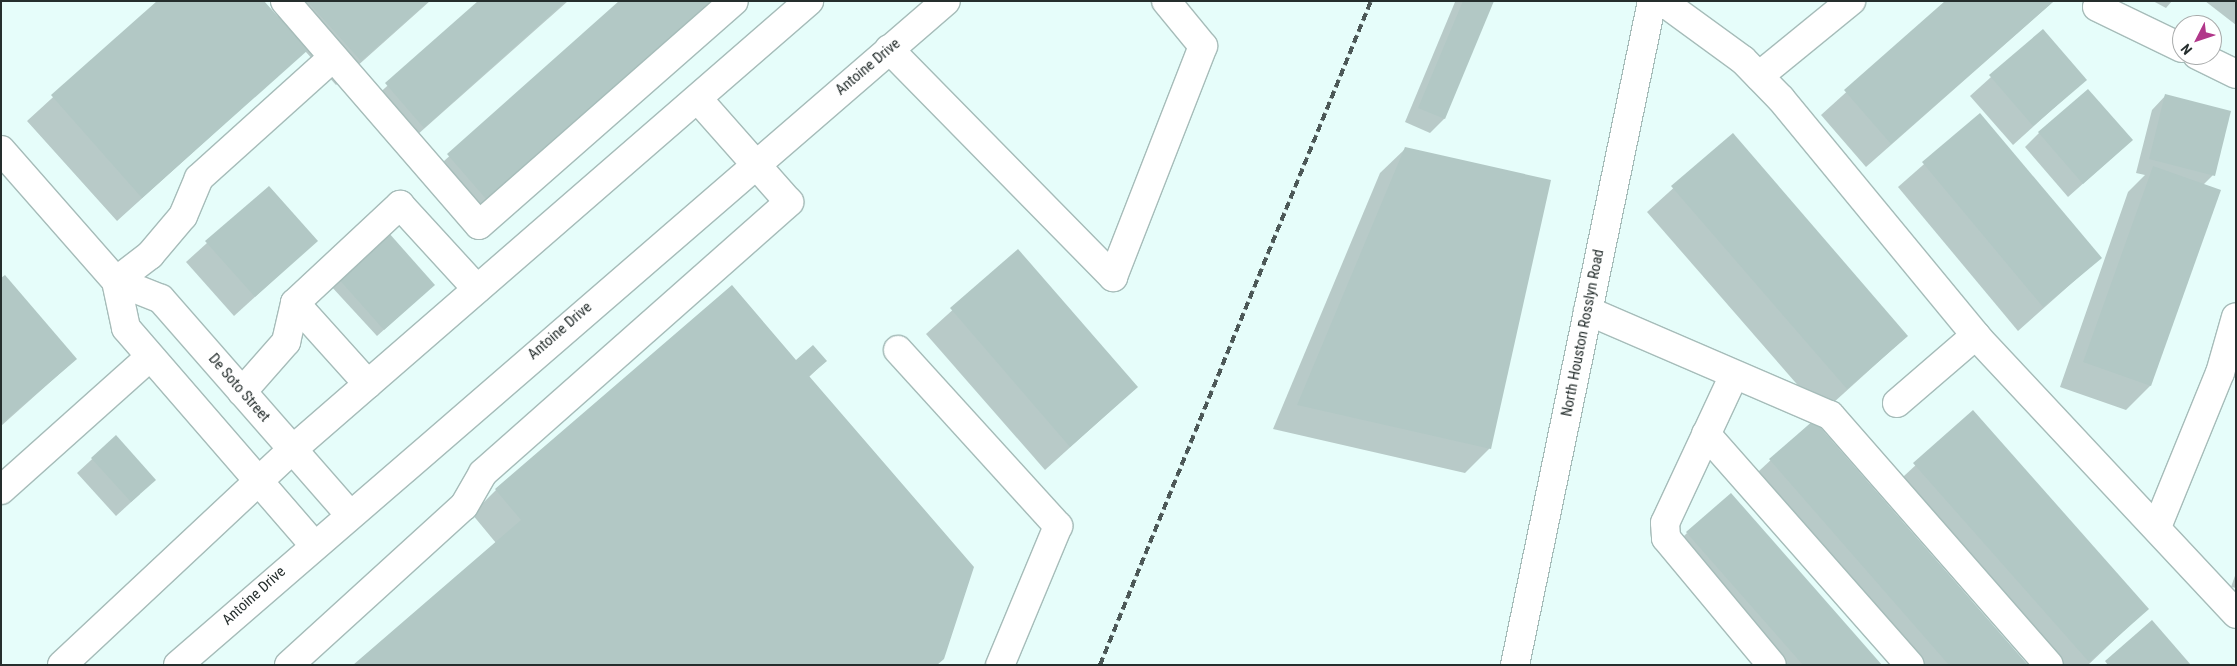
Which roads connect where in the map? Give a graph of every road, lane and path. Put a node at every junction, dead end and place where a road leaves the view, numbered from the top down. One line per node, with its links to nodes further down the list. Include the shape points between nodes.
1 (285, 1): 12 (main road)
2 (734, 1): 12 (main road, via 479,225)
3 (809, 1): 16 (main road)
4 (946, 1): 11 (main road, Antoine Drive)
5 (1166, 1): 11 (main road, via 1203,46 1113,277)
6 (1652, 1): 22 (main road, North Houston Rosslyn Road)
7 (1662, 1): 15 (main road)
8 (1851, 1): 15 (main road)
9 (2097, 7): 10 (main road)
10 (2172, 43)
11 (889, 50): 18 (main road, Antoine Drive)
12 (331, 59): 19 (main road, via 199,178 183,216 150,255)
13 (2218, 65): 14 (main road)
14 (2236, 74)
15 (1759, 76): 24 (main road)
16 (698, 99): 18 (main road); 20 (main road)
17 (1, 150): 19 (main road, De Soto Street)
18 (754, 163): 36 (main road, Antoine Drive); 42 (main road, via 789,202 483,473 464,506)
19 (116, 281): 26 (main road, De Soto Street, via 126,328); 30 (main road, De Soto Street, via 161,299)
20 (477, 289): 21 (main road, via 400,205); 29 (main road)
21 (295, 303): 29 (main road); 30 (main road, via 286,342)
22 (1588, 311): 27 (main road); 44 (main road, North Houston Rosslyn Road)
23 (2236, 317): 28 (main road)
24 (1976, 335): 31 (main road); 37 (main road)
25 (898, 350): 43 (main road, via 1058,526)
26 (150, 357): 34 (main road, De Soto Street); 35 (main road)
27 (1734, 375): 32 (main road); 47 (main road, via 1830,415)
28 (2228, 375): 37 (main road)
29 (368, 384): 33 (main road)
30 (242, 392): 33 (main road, De Soto Street)
31 (1896, 403)
32 (1706, 434): 45 (main road, via 1664,523 1666,538); 46 (main road)
33 (292, 450): 34 (main road); 36 (main road, De Soto Street)
34 (259, 482): 38 (main road, De Soto Street); 40 (main road)
35 (1, 490)
36 (349, 514): 38 (main road, Antoine Drive)
37 (2157, 527): 39 (main road)
38 (313, 544): 41 (main road, Antoine Drive)
39 (2236, 614)
40 (62, 665)
41 (178, 665)
42 (289, 665)
43 (1000, 665)
44 (1515, 665)
45 (1772, 665)
46 (1910, 665)
47 (2049, 665)

